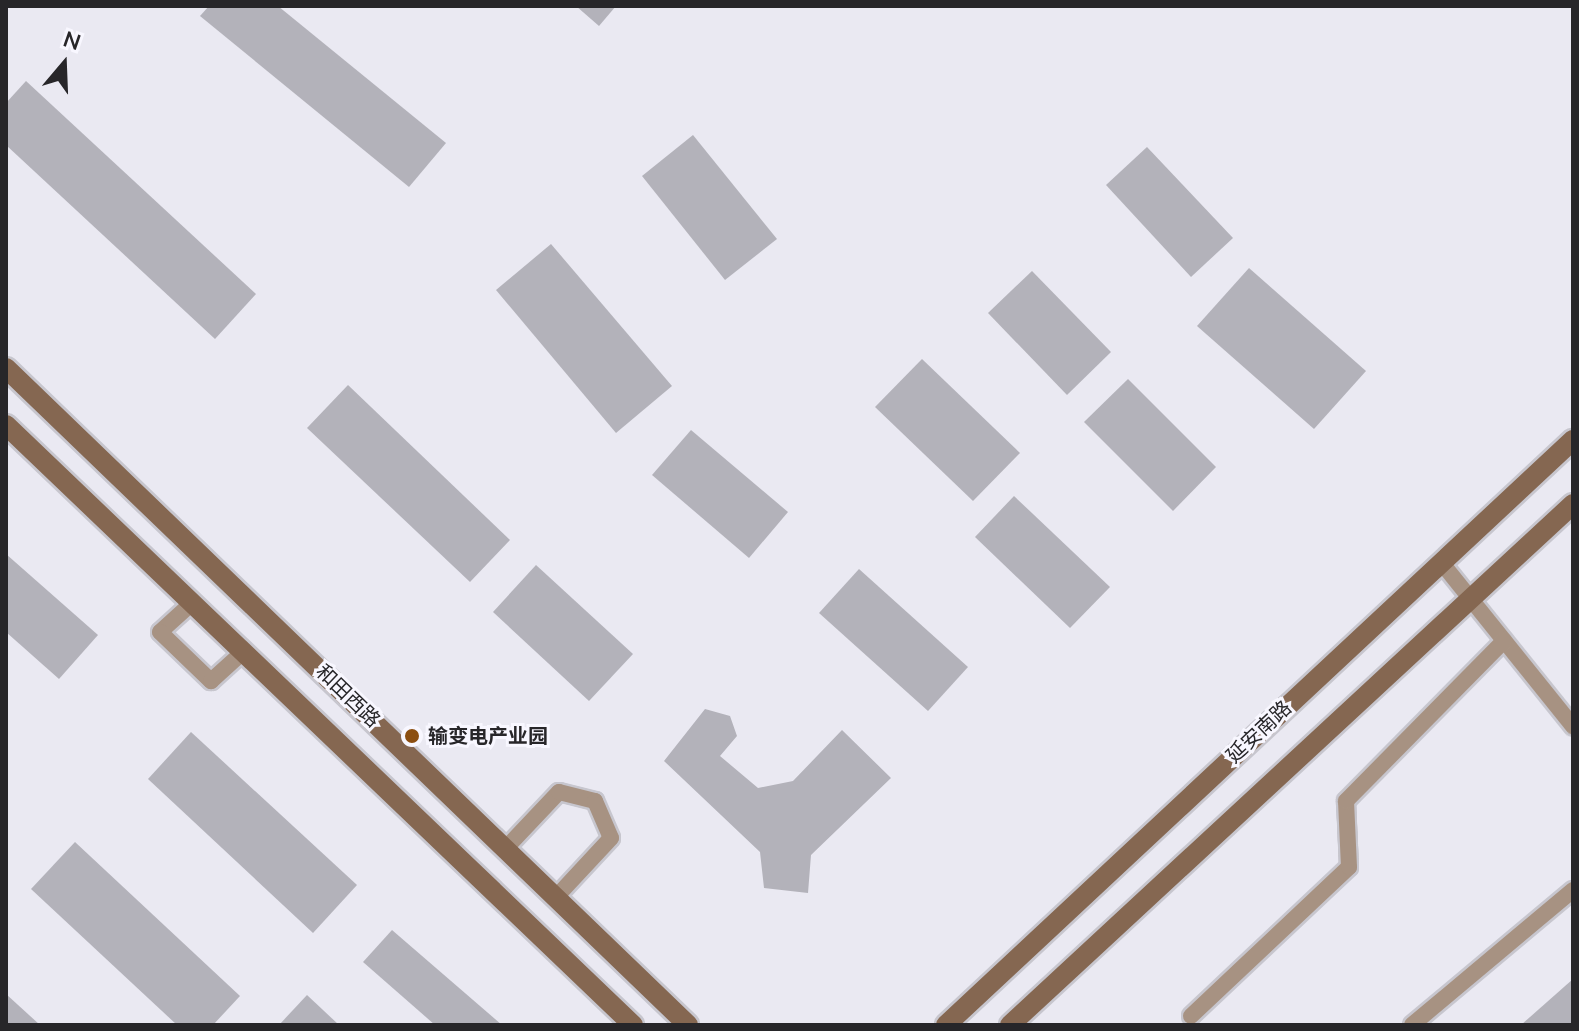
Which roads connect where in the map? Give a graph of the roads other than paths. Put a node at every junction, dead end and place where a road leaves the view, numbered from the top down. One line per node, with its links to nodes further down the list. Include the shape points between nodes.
1 (6, 368): 11 (main road, 和田西路)
2 (6, 425): 7 (main road, 和田西路)
3 (1573, 440): 5 (main road, 延安南路)
4 (1573, 504): 6 (main road)
5 (1441, 562): 6 (lane); 17 (main road, 延安南路)
6 (1470, 599): 8 (lane); 18 (main road)
7 (192, 603): 9 (main road, 和田西路); 9 (lane, via 160,632 211,681)
8 (1504, 641): 10 (lane); 14 (lane, via 1346,801 1349,867)
9 (243, 652): 15 (main road, 和田西路)
10 (1573, 726)
11 (506, 848): 13 (main road, 和田西路); 13 (lane, via 559,792 595,801 611,838)
12 (1573, 890): 19 (lane)
13 (558, 895): 16 (main road, 和田西路)
14 (1191, 1016)
15 (633, 1025)
16 (688, 1025)
17 (946, 1025)
18 (1010, 1025)
19 (1412, 1025)

